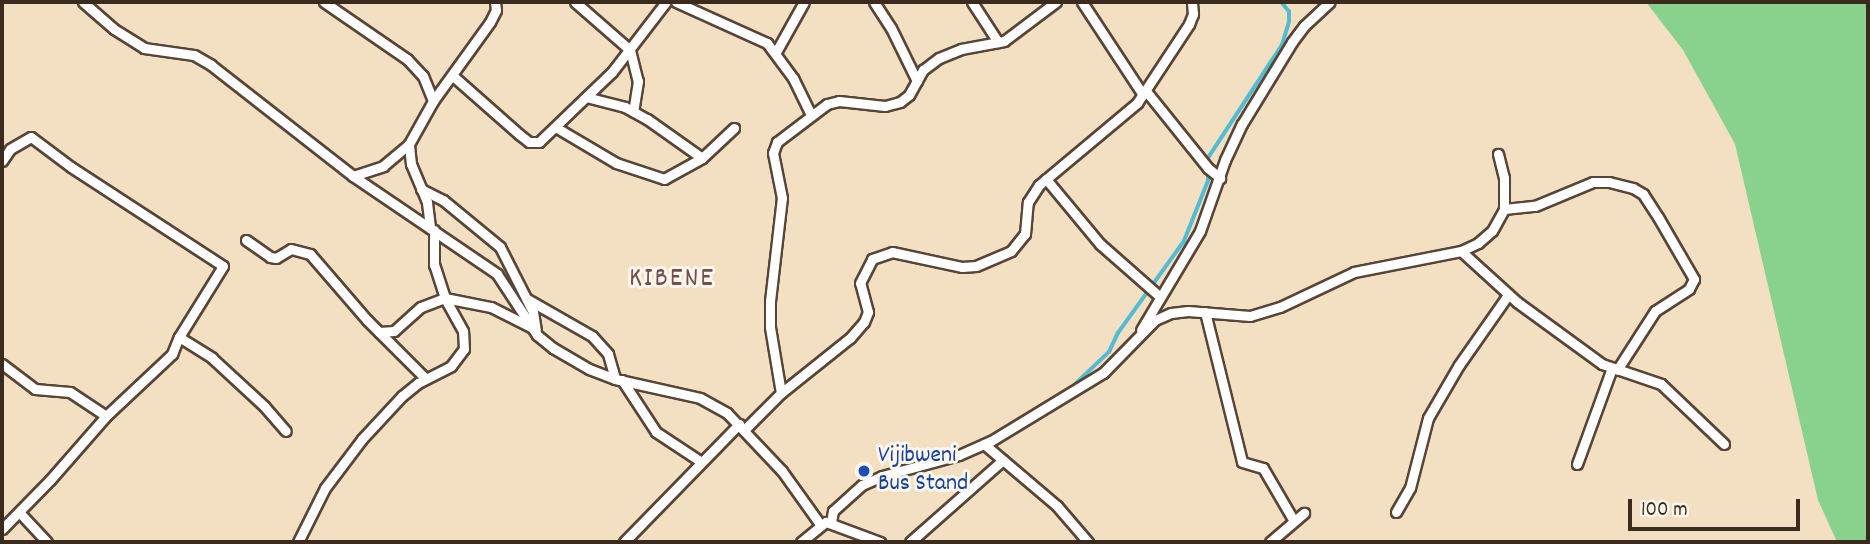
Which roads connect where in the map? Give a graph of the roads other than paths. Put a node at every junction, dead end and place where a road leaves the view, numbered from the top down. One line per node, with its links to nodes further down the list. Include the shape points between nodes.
1 (83, 2): 31 (street, via 144,48 194,55 211,65)
2 (324, 2): 22 (street, via 407,59 423,76)
3 (505, 2): 14 (street)
4 (575, 2): 16 (street)
5 (666, 2): 16 (street)
6 (676, 2): 17 (street, via 756,36)
7 (804, 2): 17 (street)
8 (874, 2): 19 (street)
9 (972, 2): 15 (street)
10 (1056, 2): 15 (street)
11 (1082, 2): 20 (street)
12 (1192, 2): 20 (street, via 1189,24)
13 (1330, 2): 33 (street, via 1292,41 1242,124)
14 (496, 6): 18 (street)
15 (998, 42): 19 (street, via 939,58)
16 (630, 50): 21 (street); 23 (street, via 638,81)
17 (776, 52): 24 (street)
18 (453, 76): 22 (street); 25 (street, via 529,142 540,142)
19 (917, 81): 24 (street, via 909,95 895,104 839,101)
20 (1144, 93): 32 (street, via 1123,116); 33 (street)
21 (586, 97): 23 (street); 25 (street)
22 (433, 101): 27 (street)
23 (633, 112): 29 (street)
24 (810, 113): 52 (street, via 779,139 774,149 782,198 770,327)
25 (556, 128): 29 (street, via 616,163 658,178 670,177)
26 (734, 128): 29 (street)
27 (409, 144): 31 (street, via 383,166); 34 (street)
28 (1498, 154): 35 (street)
29 (702, 159)
30 (2, 161): 47 (street, via 10,149 31,137 223,266)
31 (353, 176): 36 (street)
32 (1046, 178): 40 (street, via 1115,259); 52 (street, via 1030,197 1026,234 1001,256 961,267 892,253 872,260 860,283 868,312 864,322)
33 (1220, 178): 40 (street, via 1200,232)
34 (421, 189): 36 (street); 42 (street, via 443,200 500,247)
35 (1504, 209): 38 (street, via 1492,231); 49 (street, via 1535,206 1593,182 1609,182 1643,194 1695,279 1689,289 1655,311)
36 (432, 229): 41 (street, via 434,265); 44 (street, via 503,281)
37 (246, 240): 45 (street, via 270,257 296,249 310,254)
38 (1461, 251): 39 (street); 43 (street, via 1354,272 1257,314 1239,317)
39 (1508, 295): 49 (street); 62 (street, via 1427,418 1410,488)
40 (1159, 296): 46 (street)
41 (445, 298): 44 (street, via 491,307); 45 (street, via 421,307 394,331); 50 (street, via 463,331 464,349 451,366)
42 (527, 299): 44 (street); 51 (street, via 592,337 608,354)
43 (1205, 312): 46 (street, via 1171,313); 64 (street, via 1242,462 1263,468)
44 (535, 331): 51 (street, via 572,360)
45 (379, 332): 50 (street)
46 (1139, 335): 56 (street, via 1103,373)
47 (179, 337): 53 (street, via 172,354); 55 (street, via 212,358)
48 (2, 363): 53 (street, via 35,389 70,392)
49 (1615, 369): 57 (street, via 1661,384); 60 (street)
50 (426, 379): 69 (street, via 402,396 341,464)
51 (619, 379): 54 (street, via 700,398); 59 (street, via 656,432)
52 (781, 393): 54 (street)
53 (106, 416): 61 (street)
54 (742, 427): 59 (street); 66 (street, via 782,471)
55 (286, 431)
56 (984, 444): 58 (street); 65 (street, via 862,485 833,510)
57 (1724, 444)
58 (1003, 460): 73 (street); 74 (street, via 1058,506)
59 (700, 461): 70 (street)
60 (1577, 464)
61 (19, 512): 67 (street); 68 (street)
62 (1396, 512)
63 (1304, 513): 64 (street)
64 (1294, 521): 75 (street)
65 (831, 523): 66 (street); 72 (street)
66 (820, 524): 71 (street)
67 (2, 528)
68 (47, 542)
69 (298, 542)
70 (624, 542)
71 (801, 542)
72 (880, 542)
73 (910, 542)
74 (1088, 542)
75 (1270, 542)

